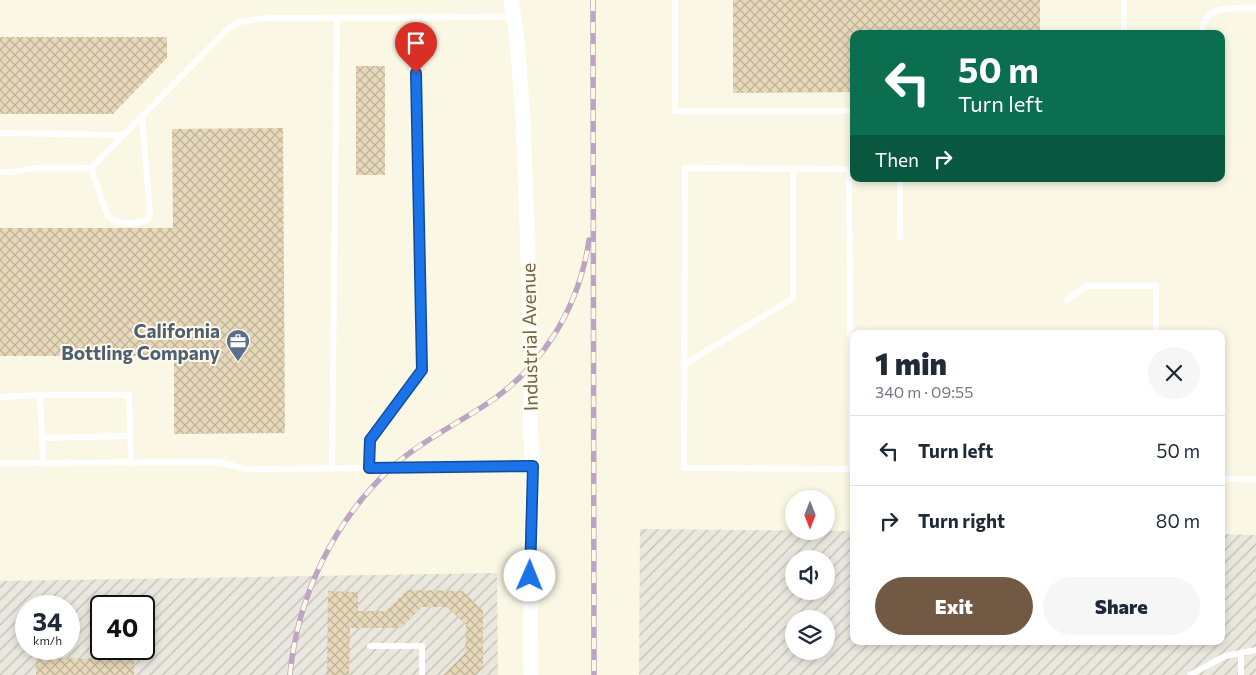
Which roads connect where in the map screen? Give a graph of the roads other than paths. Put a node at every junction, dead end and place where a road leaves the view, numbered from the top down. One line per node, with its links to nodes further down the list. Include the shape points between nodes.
1 (511, 0): 7 (street, Industrial Avenue)
2 (675, 0): 10 (lane, via 675,111)
3 (1124, 0): 8 (lane)
4 (1256, 8): 9 (lane, via 1213,11 1206,17)
5 (337, 17): 6 (lane); 11 (lane, via 266,18 240,22 229,28); 33 (lane)
6 (416, 17): 7 (lane); 34 (lane, via 422,370 370,440)
7 (514, 17): 32 (street, Industrial Avenue, via 524,136)
8 (1124, 30)
9 (1203, 30)
10 (850, 111)
11 (142, 117): 13 (lane); 14 (lane, via 148,219 138,223 119,223 108,217)
12 (0, 132): 13 (lane)
13 (123, 135): 14 (lane)
14 (91, 168): 17 (lane)
15 (793, 169): 16 (lane); 24 (lane, via 794,298); 24 (lane, via 685,168)
16 (850, 169)
17 (0, 172)
18 (852, 182): 22 (lane)
19 (900, 182): 20 (lane)
20 (900, 237)
21 (1067, 300): 23 (lane, via 1086,286 1156,286)
22 (852, 330)
23 (1156, 330)
24 (684, 365): 35 (lane, via 684,468)
25 (40, 395): 26 (lane); 27 (lane, via 129,395); 28 (lane)
26 (0, 397)
27 (130, 436): 28 (lane); 30 (lane)
28 (42, 438): 29 (lane)
29 (43, 462): 30 (lane); 31 (lane)
30 (131, 462): 33 (lane, via 219,462 244,469)
31 (0, 463)
32 (533, 466): 34 (lane); 42 (street, Industrial Avenue)
33 (332, 468): 34 (lane)
34 (369, 468)
35 (850, 469)
36 (1225, 479): 37 (lane)
37 (1256, 479)
38 (370, 646): 41 (lane, via 422,646)
39 (1256, 650): 40 (lane)
40 (1241, 653): 43 (lane, via 1225,656); 44 (lane)
41 (422, 675)
42 (531, 675)
43 (1190, 675)
44 (1241, 675)

